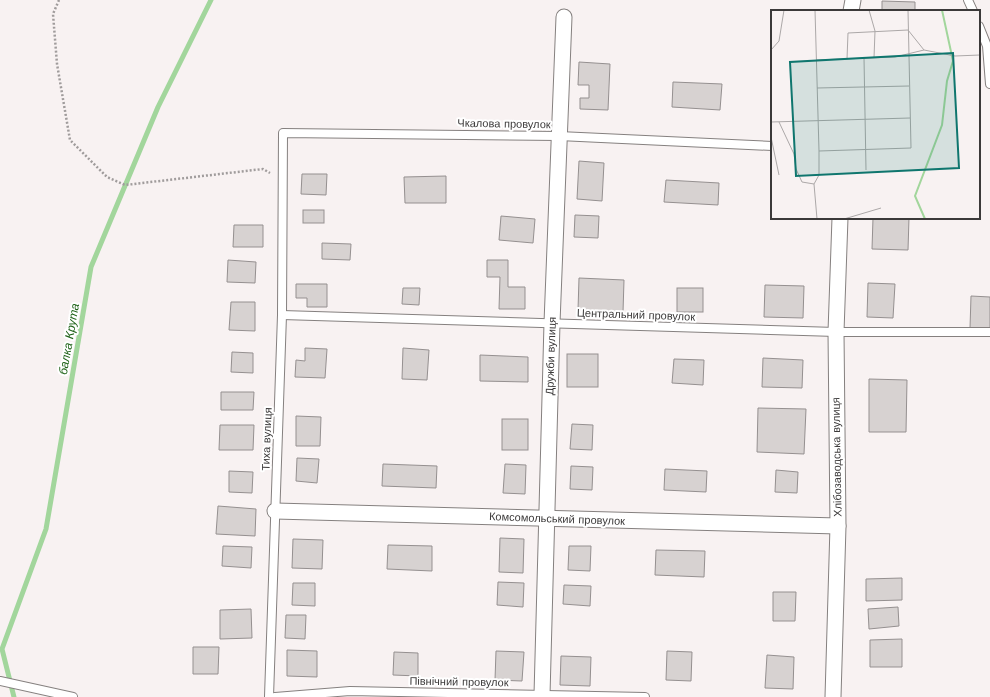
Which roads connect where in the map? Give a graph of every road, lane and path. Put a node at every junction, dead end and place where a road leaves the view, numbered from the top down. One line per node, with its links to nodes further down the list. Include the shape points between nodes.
1 (60, 0): 11 (path, via 53,14 57,64 70,140 107,177 125,185 263,169)
2 (853, 0): 4 (street)
3 (968, 0): 5 (lane)
4 (851, 10)
5 (973, 10)
6 (564, 17): 9 (street, Дружби вулиця)
7 (980, 28): 8 (lane, via 987,46)
8 (990, 84)
9 (559, 136): 10 (lane, Чкалова провулок); 11 (lane, Чкалова провулок, via 283,133); 14 (street, Дружби вулиця)
10 (771, 146)
11 (283, 181): 13 (lane, Тиха вулиця)
12 (840, 219): 15 (street, Хлібозаводська вулиця)
13 (282, 315): 14 (lane, Центральний провулок); 17 (lane, Тиха вулиця)
14 (552, 323): 15 (lane, Центральний провулок); 18 (street, Дружби вулиця)
15 (836, 332): 16 (lane, Центральний провулок); 19 (street, Хлібозаводська вулиця)
16 (990, 332)
17 (276, 511): 18 (street, Комсомольський провулок); 24 (lane, Тиха вулиця)
18 (547, 518): 19 (street, Комсомольський провулок); 22 (street, Дружби вулиця)
19 (838, 526): 27 (street, Хлібозаводська вулиця)
20 (0, 681): 23 (lane)
21 (483, 695): 22 (lane, Північний провулок); 25 (lane, Північний провулок, via 350,691)
22 (542, 695): 26 (lane, Північний провулок)
23 (73, 697)
24 (269, 697)
25 (275, 697)
26 (645, 697)
27 (833, 697)

